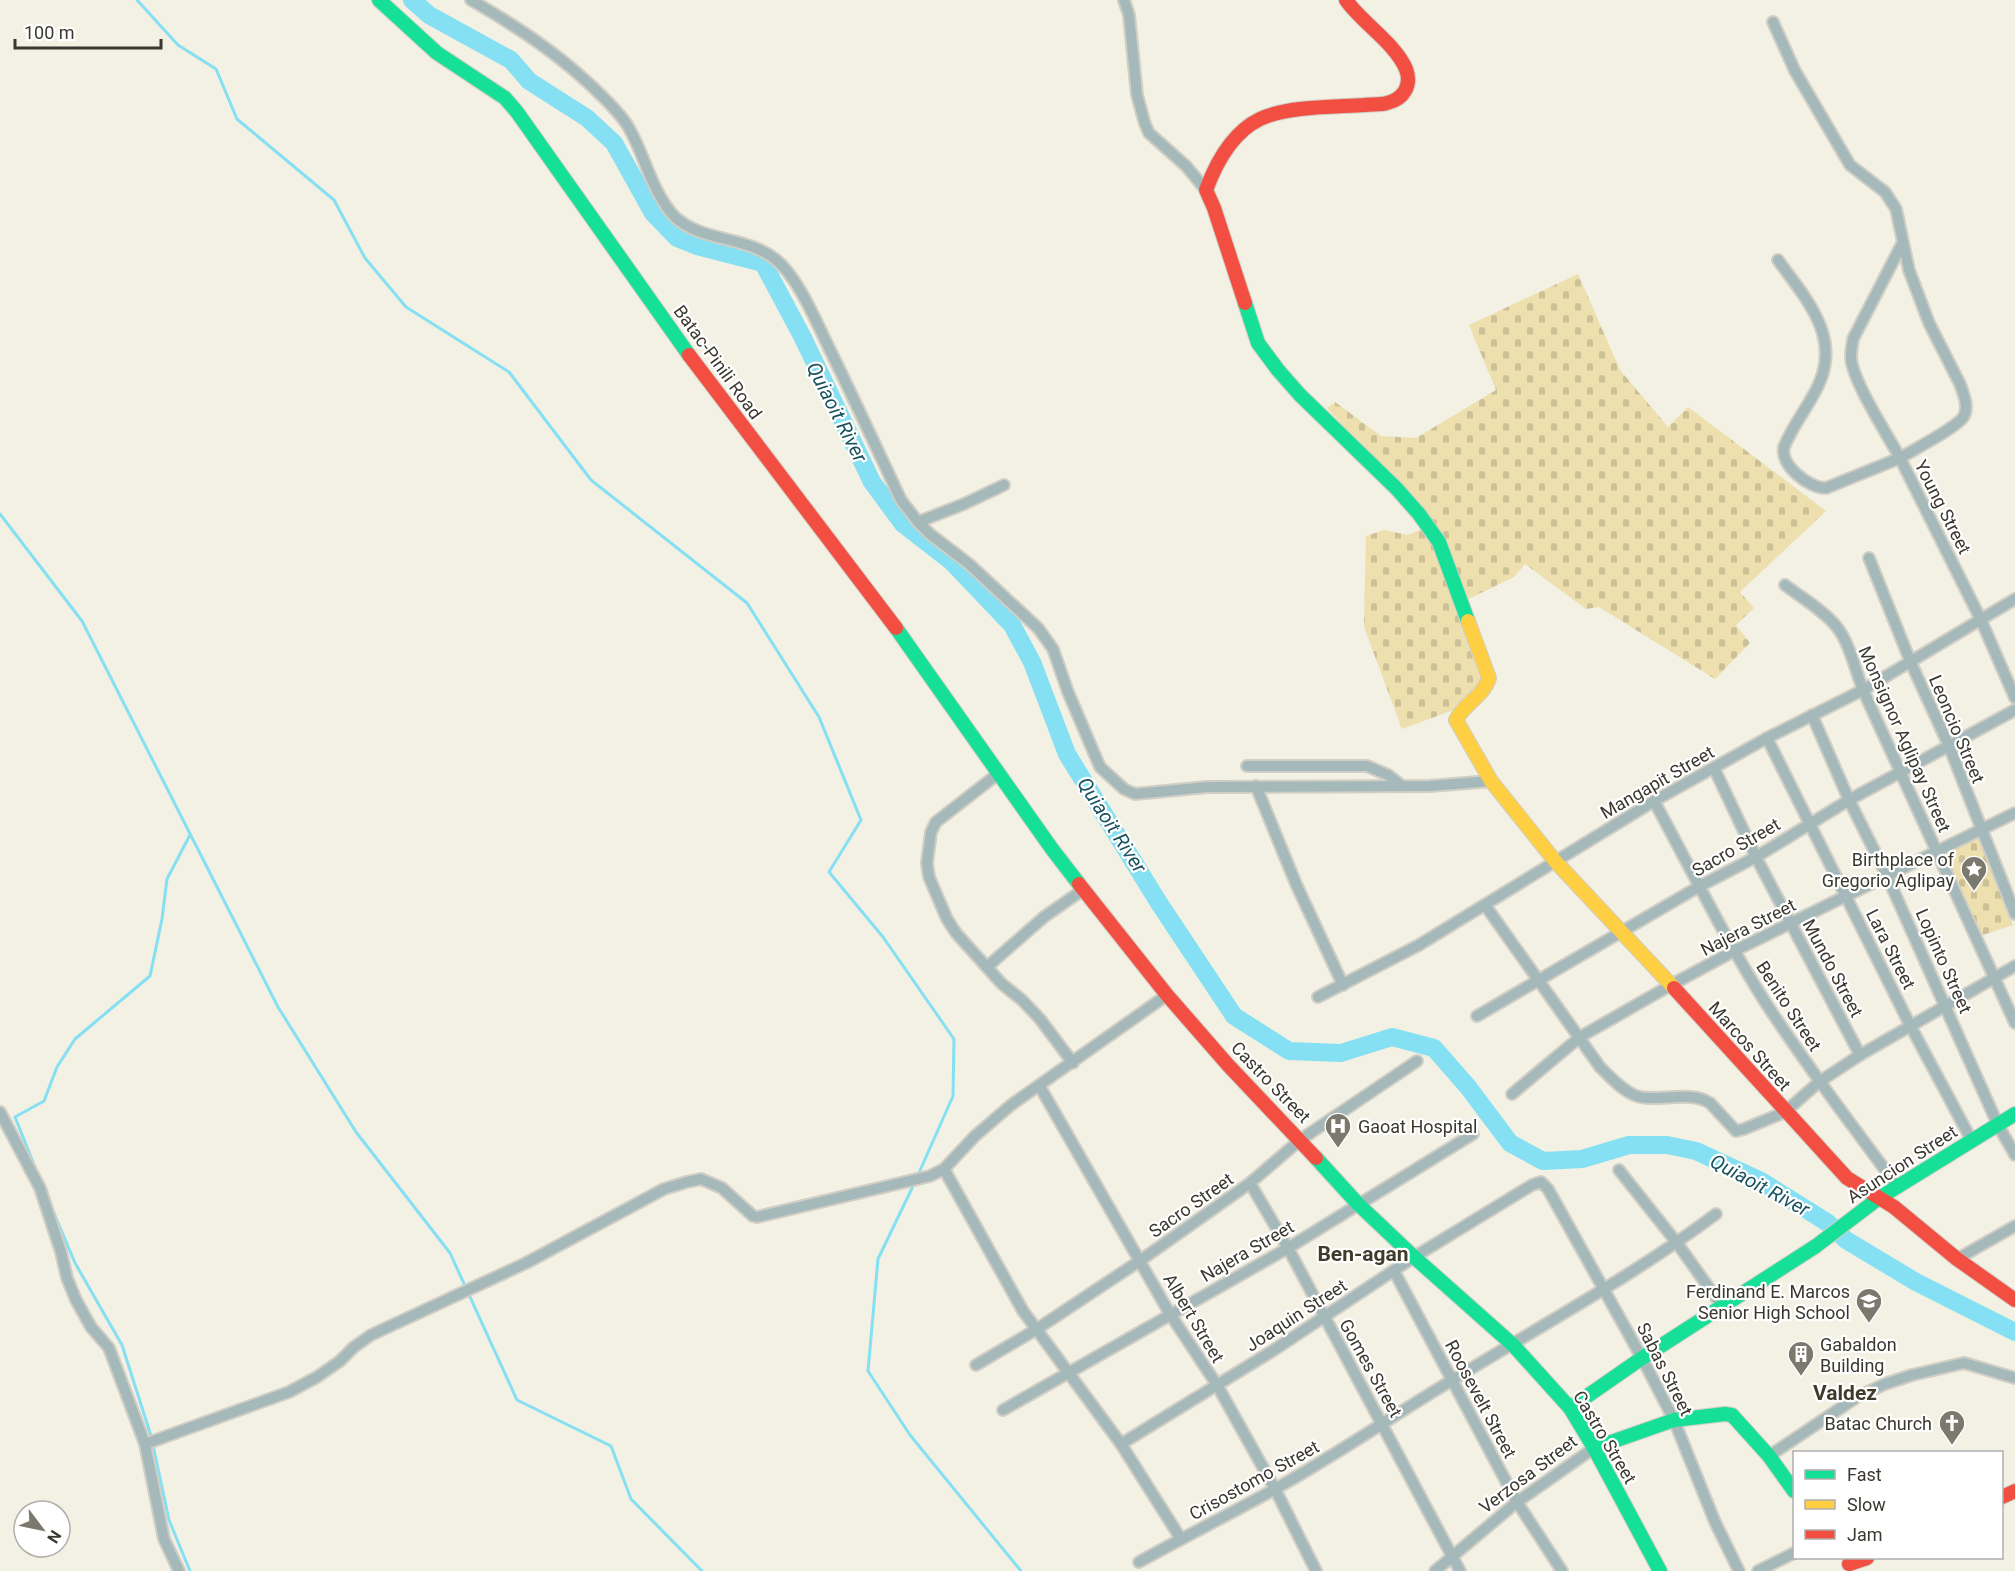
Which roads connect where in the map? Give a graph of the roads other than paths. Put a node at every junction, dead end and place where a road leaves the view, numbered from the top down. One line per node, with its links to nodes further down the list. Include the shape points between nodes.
1 (379, 0): 26 (street, Batac-Pinili Road, via 437,53 504,98 517,112 715,391 892,623)
2 (471, 0): 11 (street, via 548,49 609,104 629,126 664,202 676,217 692,229 764,251 786,269 810,308 901,500)
3 (1124, 0): 6 (street, via 1137,95 1145,124 1149,133)
4 (1346, 0): 6 (street, via 1403,65 1408,74 1407,92 1388,103 1283,112 1260,118 1221,157)
5 (1773, 22): 7 (street, via 1795,72 1850,165 1885,192 1896,209)
6 (1206, 190): 27 (street, Marcos Street, via 1258,343 1303,400 1378,470 1428,525 1438,542 1489,678 1479,698 1456,720)
7 (1903, 242): 9 (street, via 1853,339 1851,358 1856,377); 9 (street, via 1929,323 1960,384 1966,405 1959,422)
8 (1778, 260): 9 (street, Young Street, via 1818,318 1826,354 1825,371 1784,447 1786,462 1814,485 1826,488)
9 (1900, 458): 15 (street, Young Street)
10 (1004, 485): 11 (street)
11 (918, 522): 28 (street, via 1038,628 1053,650 1100,767 1114,782 1135,794)
12 (1869, 558): 16 (street, Leoncio Street)
13 (1785, 585): 17 (street, Monsignor Aglipay Street, via 1837,626)
14 (2015, 599): 15 (street, Mangapit Street)
15 (1981, 620): 16 (street, Mangapit Street); 18 (street, Young Street)
16 (1911, 663): 17 (street, Mangapit Street); 22 (street, Leoncio Street)
17 (1863, 690): 20 (street, Mangapit Street); 25 (street, Monsignor Aglipay Street)
18 (2015, 698)
19 (2015, 710): 22 (street, Sacro Street)
20 (1812, 716): 21 (street, Mangapit Street); 30 (street, Lopinto Street)
21 (1767, 738): 24 (street, Mangapit Street); 33 (street, Lara Street)
22 (1949, 746): 25 (street, Sacro Street); 34 (street, Leoncio Street)
23 (1247, 766): 29 (street, via 1367,766 1389,775)
24 (1714, 768): 31 (street, Mangapit Street); 36 (street, Mundo Street)
25 (1901, 772): 30 (street, Sacro Street); 35 (street, Monsignor Aglipay Street)
26 (999, 773): 40 (street, Castro Street); 48 (street, via 936,822 927,863 947,919)
27 (1491, 781): 29 (street); 37 (street, Marcos Street)
28 (1256, 786): 29 (street); 51 (street, via 1296,884)
29 (1402, 786)
30 (1849, 800): 33 (street, Sacro Street); 38 (street, Lopinto Street)
31 (1654, 801): 37 (street, Mangapit Street); 39 (street, Benito Street)
32 (2015, 813): 34 (street, Najera Street)
33 (1809, 823): 36 (street, Sacro Street); 41 (street, Lara Street)
34 (1981, 830): 35 (street, Najera Street); 43 (street, Leoncio Street)
35 (1936, 850): 38 (street, Najera Street); 49 (street, Monsignor Aglipay Street)
36 (1756, 857): 39 (street, Sacro Street); 44 (street, Mundo Street)
37 (1554, 861): 42 (street, Mangapit Street); 45 (street, Marcos Street)
38 (1887, 876): 41 (street, Najera Street); 55 (street, Lopinto Street)
39 (1700, 886): 45 (street, Sacro Street); 46 (street, Benito Street)
40 (1084, 889): 48 (street, via 1044,917); 53 (street, Castro Street)
41 (1845, 896): 44 (street, Najera Street); 58 (street, Lara Street)
42 (1485, 905): 50 (street); 51 (street, Mangapit Street)
43 (2015, 914)
44 (1791, 924): 46 (street, Najera Street); 60 (street, Mundo Street)
45 (1622, 931): 50 (street, Sacro Street); 52 (street, Marcos Street)
46 (1734, 951): 52 (street, Najera Street); 63 (street, Benito Street)
47 (2015, 966): 49 (street)
48 (987, 967): 62 (street, via 1040,1019)
49 (1995, 976): 55 (street); 57 (street, Monsignor Aglipay Street)
50 (1538, 979): 56 (street, Sacro Street); 59 (street)
51 (1344, 985): 54 (street, Mangapit Street)
52 (1671, 985): 59 (street, Najera Street); 67 (street, Marcos Street)
53 (1167, 995): 62 (street); 71 (street, Castro Street)
54 (1318, 997)
55 (1945, 1004): 58 (street); 69 (street, Lopinto Street)
56 (1477, 1016)
57 (2015, 1023)
58 (1911, 1027): 60 (street); 72 (street, Lara Street)
59 (1580, 1037): 65 (street, Najera Street); 67 (street, via 1607,1074 1636,1096 1705,1100 1738,1131)
60 (1860, 1055): 63 (street)
61 (1417, 1061): 71 (street, Sacro Street)
62 (1073, 1063): 64 (street)
63 (1820, 1082): 67 (street); 77 (street, Benito Street)
64 (1039, 1085): 74 (street, via 991,1121); 87 (street, Albert Street)
65 (1512, 1094)
66 (0, 1112): 106 (street, via 40,1188 71,1289 91,1327 109,1348)
67 (1785, 1112): 79 (street, Marcos Street, via 1847,1178)
68 (2015, 1114): 69 (street, Asuncion Street)
69 (1998, 1125): 72 (street, Asuncion Street); 73 (street, Lopinto Street)
70 (1473, 1134): 80 (street, Najera Street)
71 (1300, 1140): 76 (street, Sacro Street); 80 (street, Castro Street)
72 (1972, 1141): 77 (street, Asuncion Street)
73 (2015, 1155)
74 (944, 1169): 94 (street, Crisostomo Street, via 1013,1295); 106 (street, via 921,1179 757,1217 722,1188 701,1179 664,1189 526,1263 371,1335 317,1377 289,1392)
75 (1619, 1170): 83 (street)
76 (1250, 1183): 84 (street, Gomes Street); 87 (street, Sacro Street)
77 (1898, 1187): 79 (street, Asuncion Street)
78 (1548, 1189): 85 (street, Joaquin Street, via 1541,1182 1532,1185); 89 (street, Sabas Street)
79 (1879, 1198): 86 (street, Marcos Street); 91 (street, Asuncion Street)
80 (1358, 1203): 84 (street, Najera Street); 85 (street, Castro Street)
81 (1716, 1215): 83 (street, Crisostomo Street)
82 (2015, 1226): 86 (street)
83 (1677, 1243): 89 (street, Crisostomo Street); 91 (street)
84 (1288, 1248): 92 (street, Najera Street); 93 (street, Gomes Street)
85 (1414, 1257): 88 (street, Joaquin Street); 95 (street, Castro Street)
86 (1957, 1259): 90 (street, Marcos Street)
87 (1141, 1260): 92 (street, Albert Street); 94 (street, Sacro Street)
88 (1394, 1271): 93 (street, Joaquin Street); 100 (street, Roosevelt Street)
89 (1605, 1290): 95 (street, Crisostomo Street); 96 (street, Sabas Street)
90 (2015, 1300)
91 (1722, 1306): 96 (street, Asuncion Street)
92 (1170, 1314): 98 (street, Najera Street); 101 (street, Albert Street)
93 (1324, 1317): 101 (street, Joaquin Street); 105 (street, Gomes Street)
94 (1037, 1329): 97 (street, Sacro Street); 98 (street, Crisostomo Street)
95 (1513, 1345): 100 (street, Crisostomo Street); 102 (street, Castro Street)
96 (1642, 1358): 102 (street, Asuncion Street); 104 (street, Sabas Street)
97 (976, 1365)
98 (1070, 1372): 103 (street, Najera Street); 107 (street, Crisostomo Street)
99 (2015, 1378): 109 (street, via 1964,1363 1885,1384 1857,1397)
100 (1453, 1380): 105 (street, Crisostomo Street); 112 (street, Roosevelt Street)
101 (1217, 1385): 107 (street, Joaquin Street); 110 (street, Albert Street)
102 (1570, 1408): 108 (street, Castro Street)
103 (1003, 1410)
104 (1674, 1420): 108 (street, Verzosa Street); 109 (street, Verzosa Street, via 1732,1415); 123 (street, Sabas Street)
105 (1383, 1425): 110 (street, Crisostomo Street); 115 (street, Gomes Street)
106 (150, 1443): 117 (street, via 164,1539)
107 (1121, 1444): 113 (street, Crisostomo Street)
108 (1594, 1448): 112 (street, Verzosa Street); 122 (street, Castro Street)
109 (1769, 1456): 111 (street)
110 (1275, 1489): 113 (street, Crisostomo Street); 118 (street, Albert Street)
111 (1793, 1490)
112 (1518, 1502): 115 (street, Verzosa Street); 121 (street, Roosevelt Street)
113 (1181, 1539): 116 (street)
114 (1793, 1553): 124 (street)
115 (1451, 1557): 119 (street, Verzosa Street); 120 (street, Gomes Street)
116 (1138, 1562)
117 (179, 1571)
118 (1316, 1571)
119 (1435, 1571)
120 (1460, 1571)
121 (1562, 1571)
122 (1660, 1571)
123 (1739, 1571)
124 (1758, 1571)

